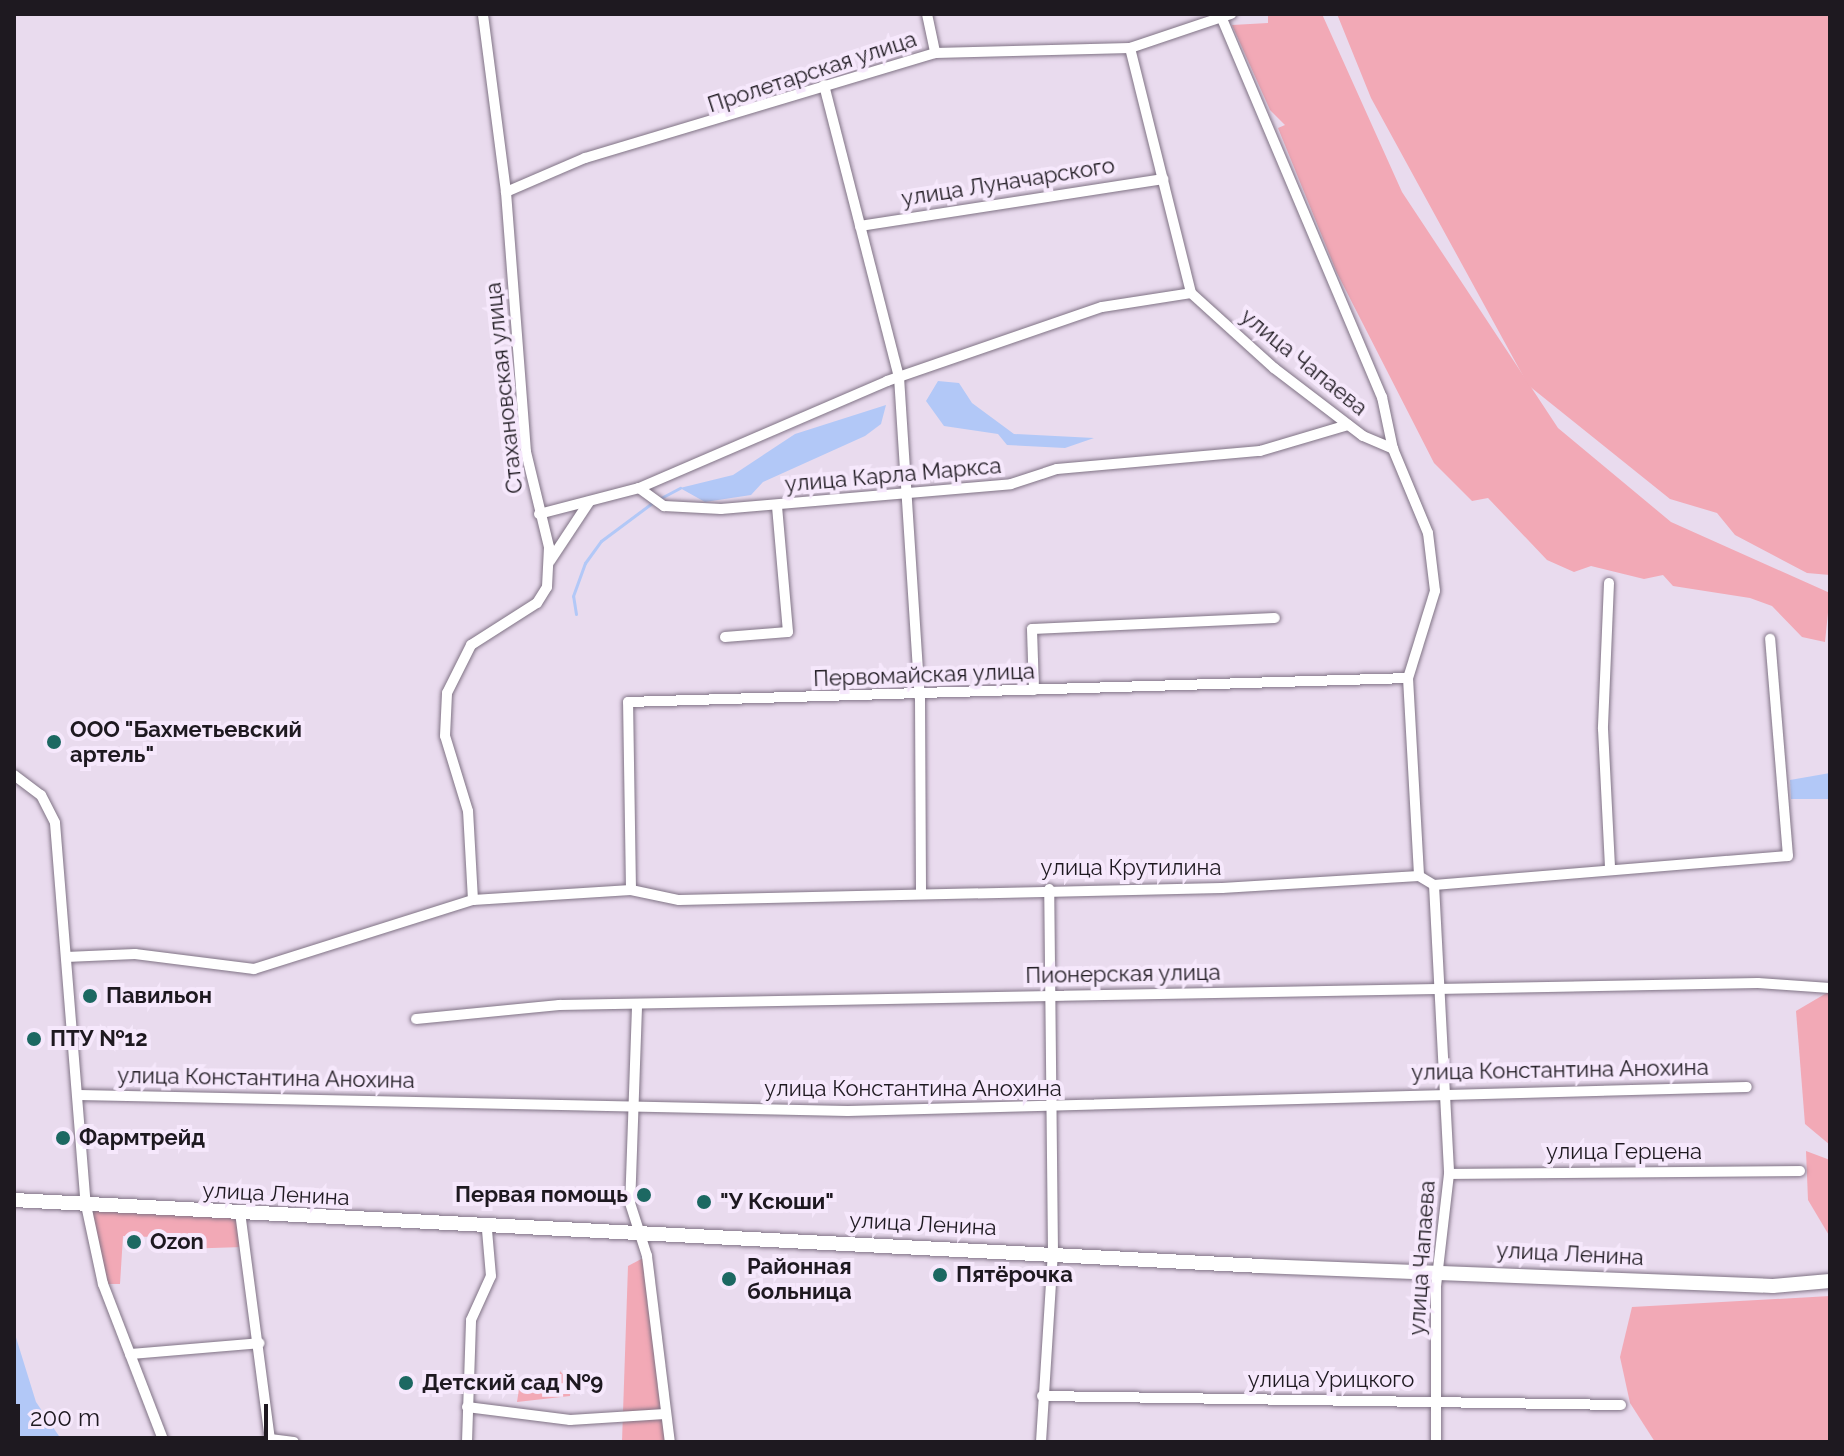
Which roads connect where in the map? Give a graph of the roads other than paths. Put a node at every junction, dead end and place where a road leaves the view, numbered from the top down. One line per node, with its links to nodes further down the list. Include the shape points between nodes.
1 (483, 14): 8 (street, Стахановская улица)
2 (927, 14): 5 (street)
3 (1224, 15): 4 (street, Пролетарская улица); 13 (street, via 1382,397)
4 (1130, 48): 5 (street, Пролетарская улица); 7 (street)
5 (935, 53): 6 (street, Пролетарская улица)
6 (824, 85): 8 (street, Пролетарская улица, via 585,158); 9 (street)
7 (1163, 179): 9 (street, улица Луначарского); 10 (street)
8 (506, 192): 18 (street, Стахановская улица, via 526,452)
9 (860, 226): 11 (street)
10 (1191, 293): 11 (street, via 1102,307); 12 (street, улица Чапаева)
11 (899, 377): 14 (street); 15 (street)
12 (1348, 425): 13 (street, улица Чапаева); 15 (street, улица Карла Маркса, via 1260,451 1057,469 1011,484)
13 (1393, 449): 24 (street, via 1428,533 1435,591)
14 (639, 488): 16 (street); 17 (street, улица Карла Маркса, via 664,506)
15 (906, 494): 17 (street, улица Карла Маркса); 26 (street)
16 (591, 500): 18 (street); 19 (street)
17 (777, 506): 22 (street, via 788,632)
18 (539, 514): 19 (street, Стахановская улица)
19 (547, 567): 34 (street, Стахановская улица, via 537,603 471,645 447,693 445,736 468,811)
20 (1609, 583): 28 (street, via 1603,729)
21 (1275, 618): 25 (street, via 1032,629)
22 (725, 637)
23 (1770, 639): 28 (street, via 1788,856)
24 (1408, 678): 25 (street, Первомайская улица); 29 (street)
25 (1034, 690): 26 (street, Первомайская улица)
26 (920, 698): 32 (street, Первомайская улица, via 628,702); 33 (street)
27 (14, 775): 35 (street, via 41,795 55,823)
28 (1610, 869): 30 (street)
29 (1419, 876): 30 (street); 31 (street, улица Крутилина)
30 (1434, 885): 37 (street, улица Чапаева)
31 (1049, 889): 33 (street, улица Крутилина); 38 (street)
32 (631, 890): 33 (street, улица Крутилина, via 679,900); 34 (street, улица Крутилина)
33 (921, 891)
34 (473, 900): 35 (street, улица Крутилина, via 254,969 135,954)
35 (66, 957): 43 (street)
36 (1830, 988): 37 (street, Пионерская улица)
37 (1439, 990): 38 (street, Пионерская улица); 42 (street, улица Чапаева)
38 (1049, 995): 39 (street, Пионерская улица); 45 (street)
39 (637, 1007): 40 (street, Пионерская улица, via 559,1005); 44 (street)
40 (416, 1019)
41 (1747, 1087): 42 (street, улица Константина Анохина)
42 (1442, 1091): 45 (street, улица Константина Анохина, via 1258,1105); 47 (street, улица Чапаева)
43 (79, 1095): 44 (street, улица Константина Анохина); 49 (street)
44 (638, 1109): 45 (street, улица Константина Анохина); 52 (street, via 630,1203)
45 (1048, 1109): 53 (street)
46 (1800, 1171): 47 (street, улица Герцена)
47 (1449, 1174): 54 (street, улица Чапаева)
48 (14, 1200): 49 (main road, улица Ленина)
49 (86, 1205): 50 (main road, улица Ленина); 57 (street, via 103,1284)
50 (240, 1212): 51 (main road, улица Ленина); 56 (street)
51 (487, 1230): 52 (main road, улица Ленина); 61 (street, via 491,1276 471,1320)
52 (641, 1234): 53 (main road, улица Ленина); 62 (street)
53 (1053, 1252): 54 (main road, улица Ленина); 58 (street)
54 (1439, 1269): 55 (main road, улица Ленина, via 1773,1286); 59 (street, улица Чапаева)
55 (1830, 1281)
56 (260, 1343): 57 (street); 64 (street, via 270,1439)
57 (130, 1354): 63 (street)
58 (1042, 1396): 59 (street, улица Урицкого); 67 (street)
59 (1436, 1400): 60 (street, улица Урицкого); 68 (street, улица Чапаева)
60 (1621, 1405)
61 (467, 1407): 62 (street, via 570,1420); 65 (street)
62 (665, 1414): 66 (street)
63 (164, 1442)
64 (294, 1442)
65 (467, 1442)
66 (670, 1442)
67 (1041, 1442)
68 (1436, 1442)

